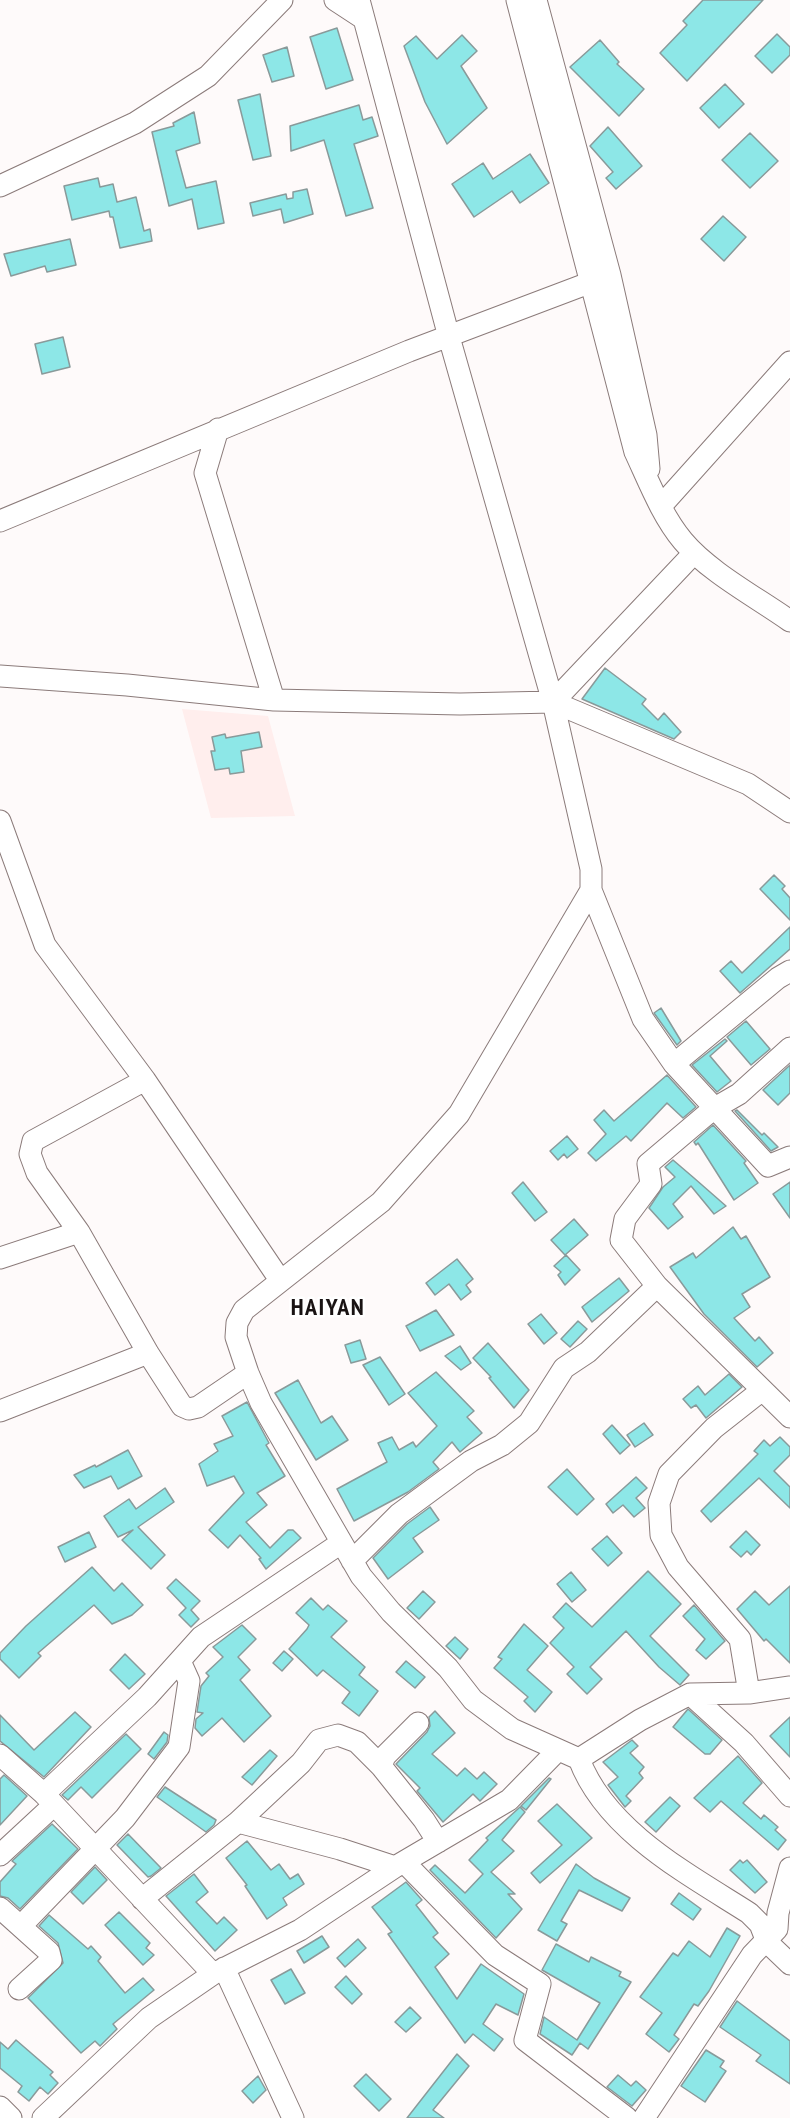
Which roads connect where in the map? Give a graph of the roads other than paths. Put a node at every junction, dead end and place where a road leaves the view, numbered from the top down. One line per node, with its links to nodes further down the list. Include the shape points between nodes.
1 (282, 0): 6 (street, via 208,76 135,123)
2 (335, 0): 5 (street)
3 (516, 0): 7 (street)
4 (536, 0): 7 (street)
5 (362, 10): 8 (street)
6 (0, 186)
7 (601, 278): 8 (street); 11 (street, via 648,446 649,479)
8 (449, 337): 10 (street); 17 (street)
9 (790, 362): 11 (street)
10 (218, 429): 12 (street); 16 (street, via 205,473)
11 (661, 506): 13 (street)
12 (0, 521)
13 (694, 553): 14 (street); 17 (street)
14 (790, 621)
15 (0, 676): 16 (street)
16 (274, 700): 17 (street)
17 (553, 702): 18 (street, via 748,784); 20 (street, via 591,869)
18 (790, 812)
19 (0, 821): 24 (street, via 45,945)
20 (591, 890): 23 (street, via 643,1019); 29 (street, via 459,1114 381,1202)
21 (790, 971): 23 (street)
22 (790, 1048): 25 (street, via 739,1094)
23 (674, 1064): 25 (street)
24 (145, 1080): 27 (street, via 33,1141 30,1154 37,1173); 29 (street)
25 (713, 1109): 26 (street, via 768,1166); 30 (street, via 648,1164 651,1184 625,1219 621,1240)
26 (790, 1157)
27 (79, 1232): 28 (street); 31 (street)
28 (0, 1258)
29 (280, 1280): 32 (street, via 244,1310 237,1323 236,1337)
30 (657, 1286): 33 (street); 37 (street, via 588,1352 564,1368 529,1423 399,1514)
31 (148, 1353): 32 (street, via 182,1406 189,1409); 34 (street)
32 (248, 1373): 36 (street, via 261,1404)
33 (761, 1391): 35 (street); 40 (street, via 714,1428 669,1474 659,1503 661,1535 678,1568 740,1638)
34 (0, 1410)
35 (790, 1417)
36 (341, 1543): 37 (street); 38 (street, via 201,1637)
37 (352, 1561): 43 (street, via 391,1612 447,1668 472,1700 512,1729)
38 (180, 1661): 48 (street); 51 (street, via 189,1681 179,1747 125,1818)
39 (790, 1687): 40 (street)
40 (749, 1693): 41 (street)
41 (690, 1694): 45 (street); 47 (street, via 744,1743)
42 (418, 1723): 46 (street, via 385,1756)
43 (558, 1750): 45 (street); 50 (street, via 509,1800)
44 (0, 1755): 48 (street)
45 (579, 1759): 58 (street, via 601,1800 657,1855 749,1913 760,1924)
46 (381, 1766): 49 (street, via 357,1742 338,1735 319,1740 301,1763); 50 (street)
47 (790, 1796)
48 (49, 1800): 51 (street); 52 (street)
49 (238, 1822): 53 (street); 55 (street)
50 (438, 1842): 53 (street)
51 (95, 1849): 55 (street); 57 (street)
52 (0, 1856)
53 (400, 1864): 60 (street, via 300,1930); 66 (street, via 495,1955 540,1984 525,2040)
54 (790, 1868): 58 (street, via 777,1929)
55 (142, 1899): 60 (street)
56 (0, 1908): 57 (street)
57 (21, 1926): 61 (street, via 50,1952 51,1960)
58 (767, 1942): 59 (street); 67 (street, via 752,1955)
59 (790, 1964)
60 (218, 1971): 64 (street, via 149,2018); 65 (street)
61 (19, 1989)
62 (0, 2107): 63 (street)
63 (12, 2118)
64 (44, 2118)
65 (293, 2118)
66 (627, 2118)
67 (644, 2118)

